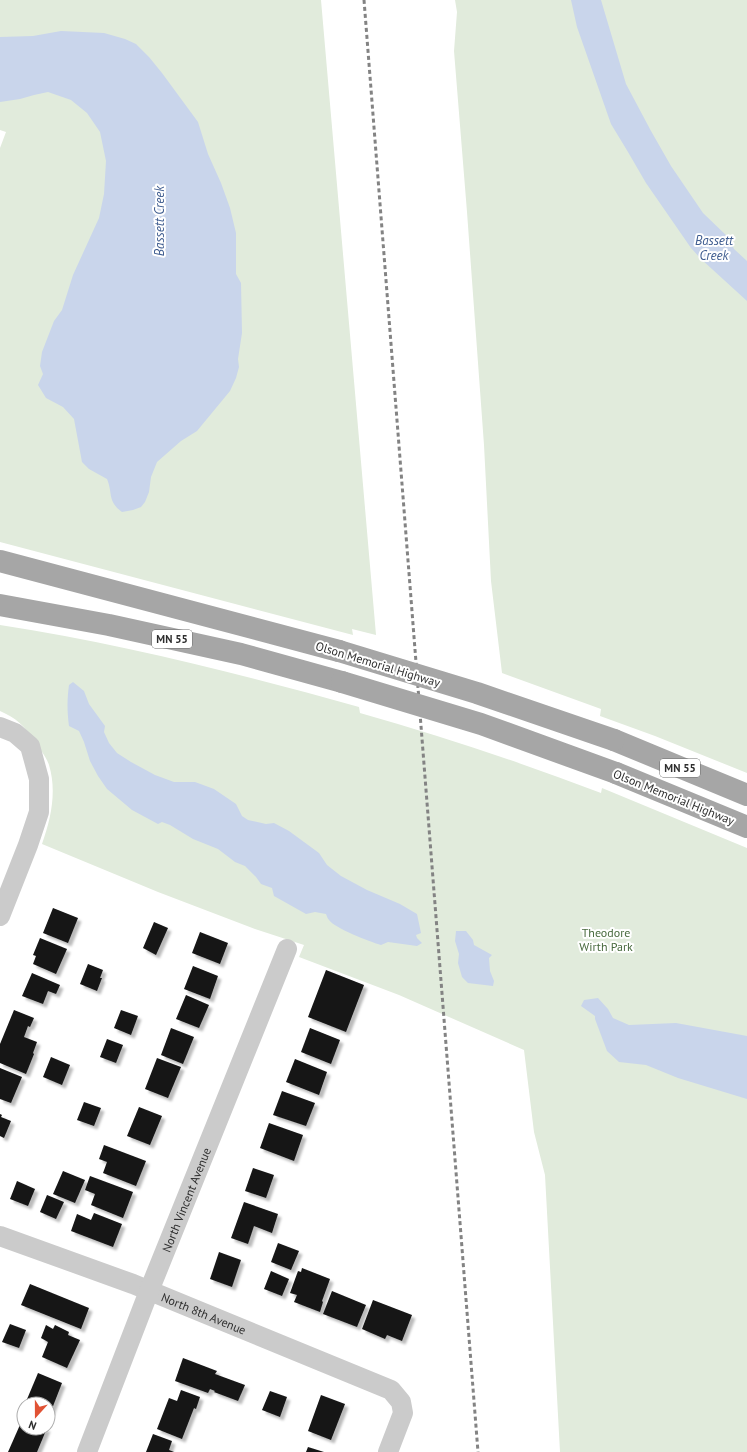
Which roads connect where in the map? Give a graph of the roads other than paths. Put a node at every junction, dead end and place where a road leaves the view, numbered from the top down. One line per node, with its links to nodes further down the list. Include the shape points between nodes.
1 (0, 561): 4 (main road, Olson Memorial Highway / MN 55, bridge, via 339,651 477,693 614,740)
2 (0, 605): 5 (main road, Olson Memorial Highway / MN 55, bridge, via 109,625 241,654 342,682 482,724 616,773)
3 (0, 727): 6 (street, via 15,733 30,746 39,780 39,812)
4 (747, 795)
5 (747, 827)
6 (0, 916)
7 (287, 949): 9 (street, North Vincent Avenue)
8 (0, 1236): 9 (street, North 8th Avenue)
9 (149, 1291): 10 (street, North Vincent Avenue); 11 (street, North 8th Avenue, via 391,1390 401,1402 403,1413)
10 (87, 1452)
11 (388, 1452)

